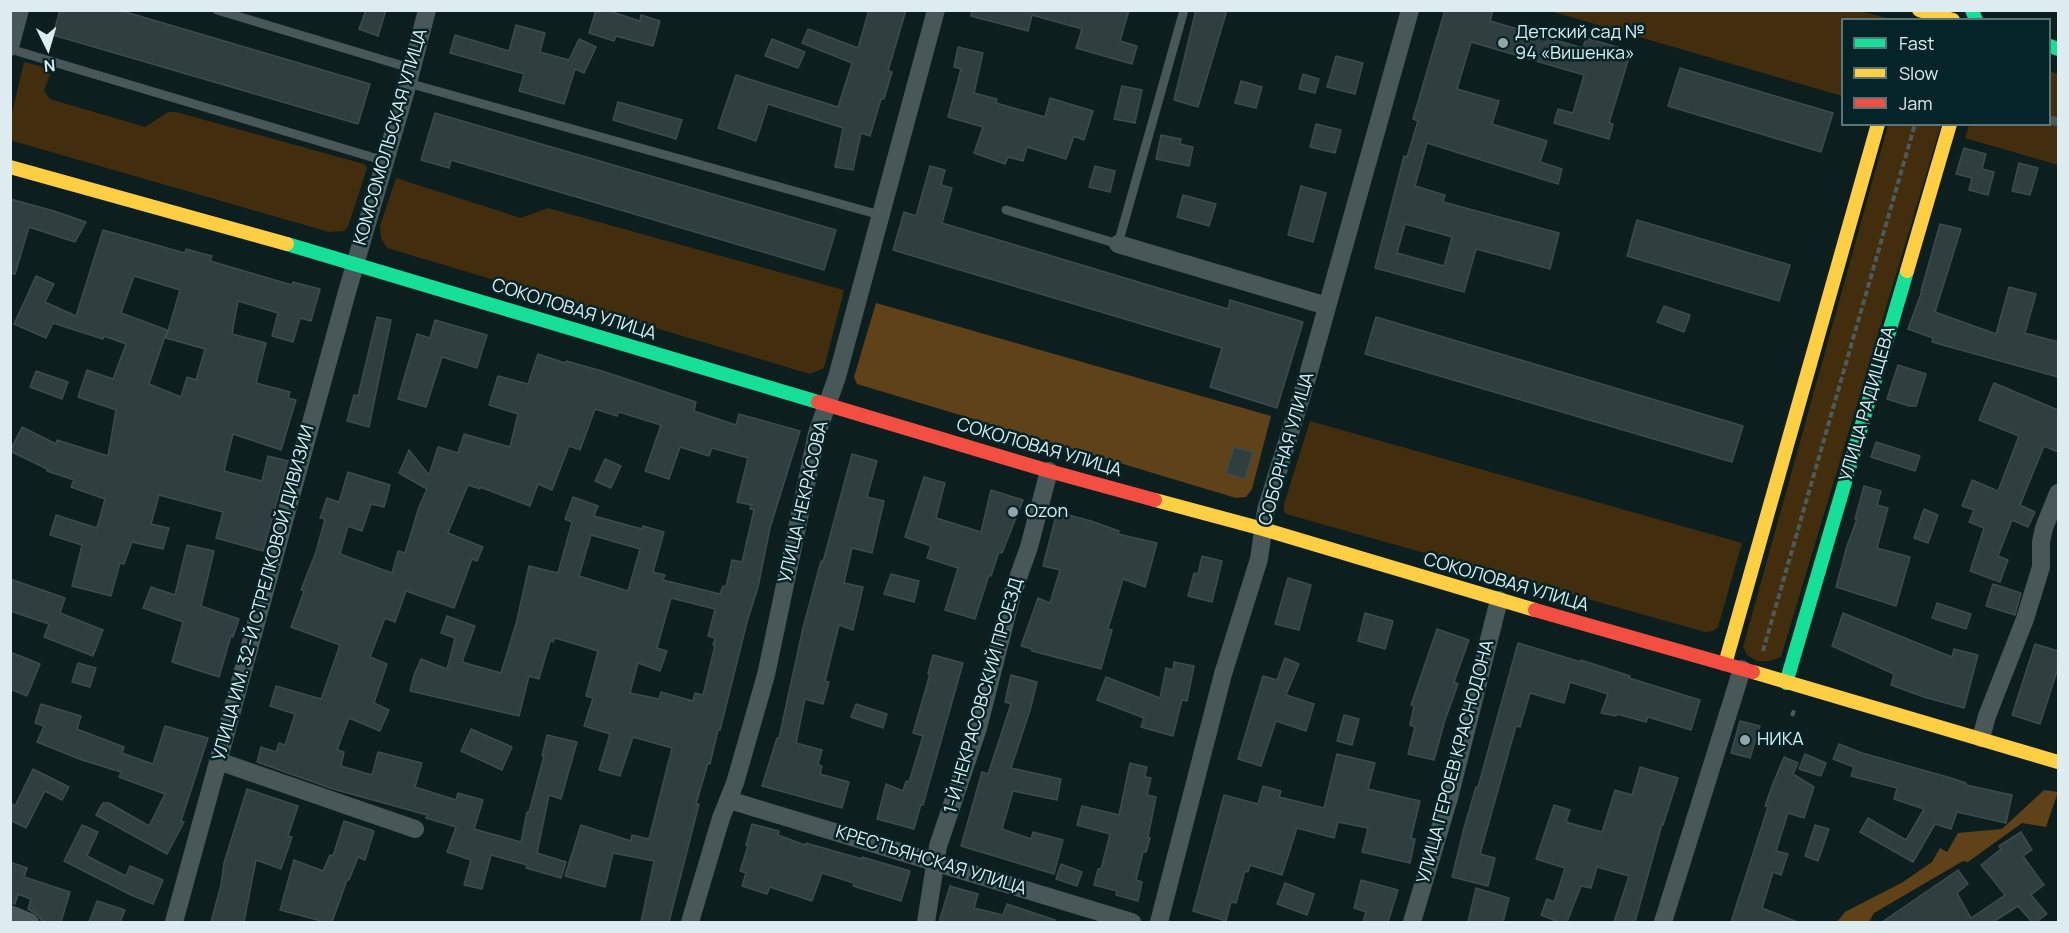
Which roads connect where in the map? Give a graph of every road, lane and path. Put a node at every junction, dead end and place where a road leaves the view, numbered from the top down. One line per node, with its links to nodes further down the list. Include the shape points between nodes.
1 (20, 10): 9 (street)
2 (217, 10): 10 (lane)
3 (427, 10): 10 (street, КОМСОМОЛЬСКАЯ УЛИЦА)
4 (936, 10): 17 (street, УЛИЦА НЕКРАСОВА)
5 (1184, 10): 18 (lane)
6 (1410, 10): 20 (street, СОБОРНАЯ УЛИЦА)
7 (1918, 10): 8 (main road)
8 (1946, 18)
9 (10, 48): 14 (lane)
10 (409, 75): 14 (street, КОМСОМОЛЬСКАЯ УЛИЦА); 17 (lane)
11 (1877, 126): 27 (main road)
12 (1914, 126): 26 (path)
13 (1949, 126): 29 (main road, УЛИЦА РАДИЩЕВА)
14 (385, 161): 19 (street, КОМСОМОЛЬСКАЯ УЛИЦА)
15 (10, 167): 19 (main road, СОКОЛОВАЯ УЛИЦА)
16 (1006, 210): 18 (lane)
17 (880, 215): 21 (street, УЛИЦА НЕКРАСОВА)
18 (1118, 244): 20 (street)
19 (355, 263): 21 (main road, СОКОЛОВАЯ УЛИЦА); 31 (street, УЛИЦА ИМ. 32-Й СТРЕЛКОВОЙ ДИВИЗИИ)
20 (1327, 306): 24 (street, СОБОРНАЯ УЛИЦА)
21 (827, 405): 22 (main road, СОКОЛОВАЯ УЛИЦА); 33 (street, УЛИЦА НЕКРАСОВА, via 817,434 766,675)
22 (1049, 471): 24 (main road, СОКОЛОВАЯ УЛИЦА); 35 (street, 1-Й НЕКРАСОВСКИЙ ПРОЕЗД, via 978,728)
23 (2058, 493): 30 (street, via 2044,528 2041,567 2028,609)
24 (1263, 529): 25 (main road, СОКОЛОВАЯ УЛИЦА); 42 (street, СОБОРНАЯ УЛИЦА, via 1259,559 1222,674)
25 (1499, 600): 27 (main road, СОКОЛОВАЯ УЛИЦА); 43 (street, УЛИЦА ГЕРОЕВ КРАСНОДОНА, via 1449,798)
26 (1763, 651)
27 (1725, 664): 28 (main road, СОКОЛОВАЯ УЛИЦА)
28 (1742, 669): 29 (main road, СОКОЛОВАЯ УЛИЦА); 44 (street)
29 (1786, 683): 30 (main road, СОКОЛОВАЯ УЛИЦА)
30 (1981, 738): 32 (main road, СОКОЛОВАЯ УЛИЦА)
31 (218, 760): 34 (street); 38 (street, УЛИЦА ИМ. 32-Й СТРЕЛКОВОЙ ДИВИЗИИ)
32 (2058, 762)
33 (729, 800): 35 (street, КРЕСТЬЯНСКАЯ УЛИЦА); 39 (street, УЛИЦА НЕКРАСОВА)
34 (415, 829)
35 (934, 862): 40 (street, 1-Й НЕКРАСОВСКИЙ ПРОЕЗД); 41 (street, КРЕСТЬЯНСКАЯ УЛИЦА)
36 (10, 914): 37 (street)
37 (30, 922)
38 (174, 922)
39 (690, 922)
40 (926, 922)
41 (1132, 922)
42 (1159, 922)
43 (1412, 922)
44 (1664, 922)

